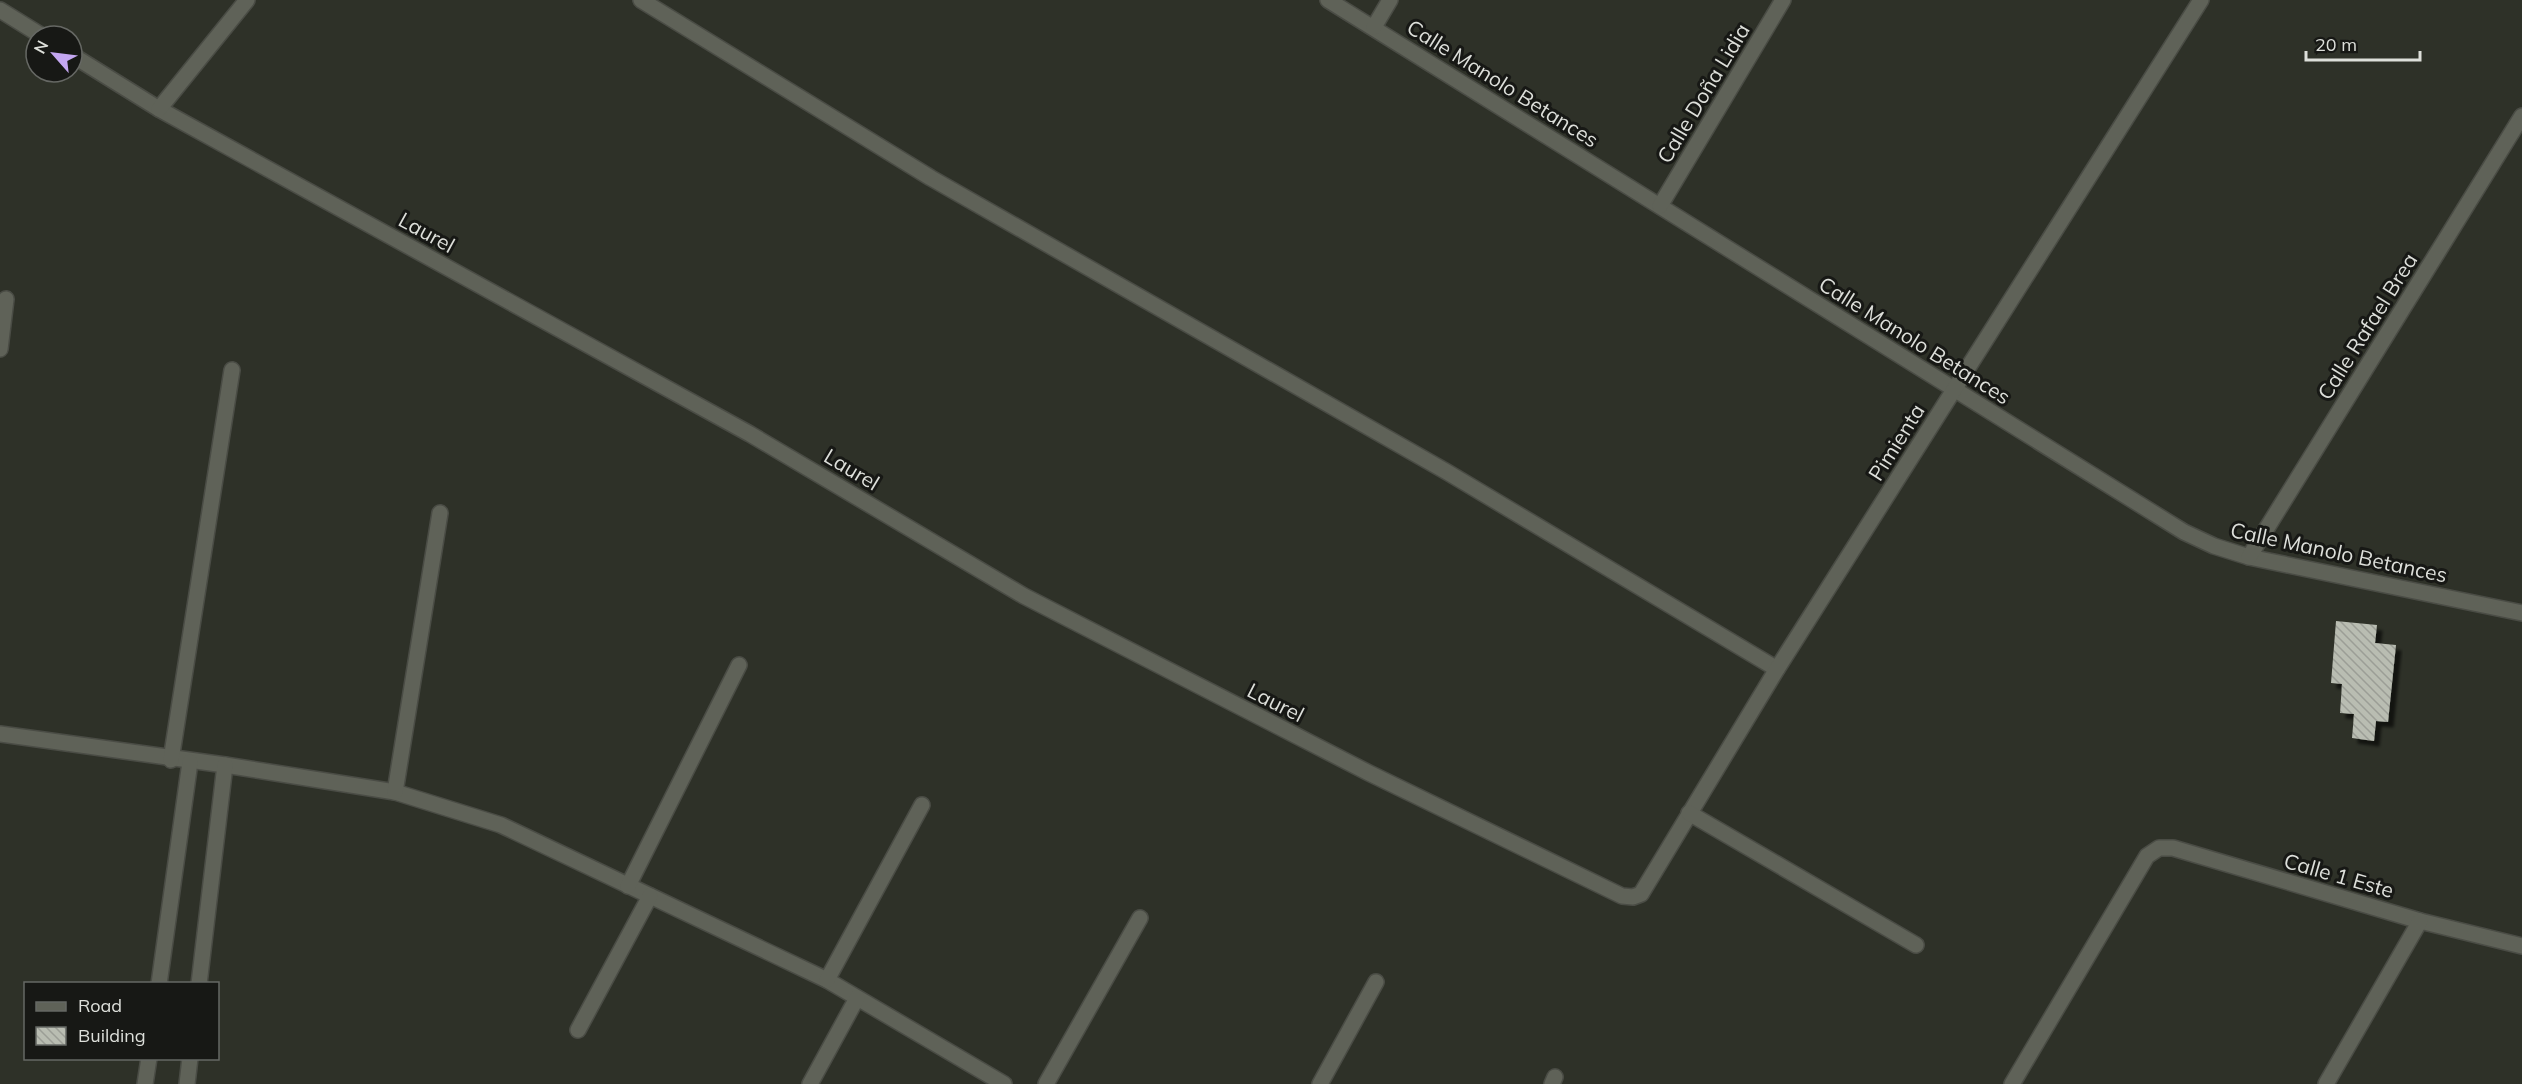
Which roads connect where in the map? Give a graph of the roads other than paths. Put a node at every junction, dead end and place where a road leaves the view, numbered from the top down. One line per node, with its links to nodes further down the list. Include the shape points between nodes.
1 (248, 0): 11 (street)
2 (641, 0): 22 (street, via 931,178 1447,472)
3 (1328, 0): 9 (street, Calle Manolo Betances)
4 (1390, 0): 9 (street)
5 (1783, 0): 13 (street, Calle Doña Lidia)
6 (2201, 0): 17 (street, Pimienta)
7 (0, 10): 8 (street)
8 (24, 25)
9 (1374, 27): 13 (street, Calle Manolo Betances)
10 (84, 62): 11 (street, Laurel)
11 (159, 109): 32 (street, Laurel, via 750,434 1024,596 1369,774)
12 (2522, 116): 19 (street, Calle Rafael Brea)
13 (1660, 206): 17 (street, Calle Manolo Betances)
14 (6, 299): 15 (street)
15 (0, 349)
16 (232, 370): 24 (street)
17 (1955, 389): 19 (street, Calle Manolo Betances, via 2184,532); 22 (street, Pimienta)
18 (441, 513): 27 (street)
19 (2249, 557): 20 (street, Calle Manolo Betances)
20 (2522, 613)
21 (739, 665): 30 (street)
22 (1777, 669): 29 (street, Pimienta)
23 (0, 734): 24 (street)
24 (171, 760): 25 (street)
25 (190, 762): 26 (street); 38 (street)
26 (225, 765): 27 (street); 39 (street)
27 (395, 792): 30 (street, via 501,825)
28 (922, 805): 37 (street)
29 (1689, 813): 32 (street, Pimienta, via 1641,894); 35 (street)
30 (628, 886): 31 (street)
31 (650, 896): 37 (street); 42 (street)
32 (1622, 896)
33 (1140, 918): 49 (street)
34 (2420, 921): 36 (street, Calle 1 Este); 51 (street, Calle 1 Este, via 2173,848 2159,848 2147,856); 52 (street)
35 (1916, 945)
36 (2522, 946)
37 (826, 980): 41 (street)
38 (159, 982)
39 (199, 982)
40 (1376, 982): 50 (street)
41 (857, 998): 47 (street); 48 (street)
42 (578, 1030)
43 (149, 1060): 45 (street)
44 (190, 1060): 46 (street)
45 (145, 1084)
46 (186, 1084)
47 (810, 1084)
48 (1004, 1084)
49 (1046, 1084)
50 (1320, 1084)
51 (2012, 1084)
52 (2326, 1084)

